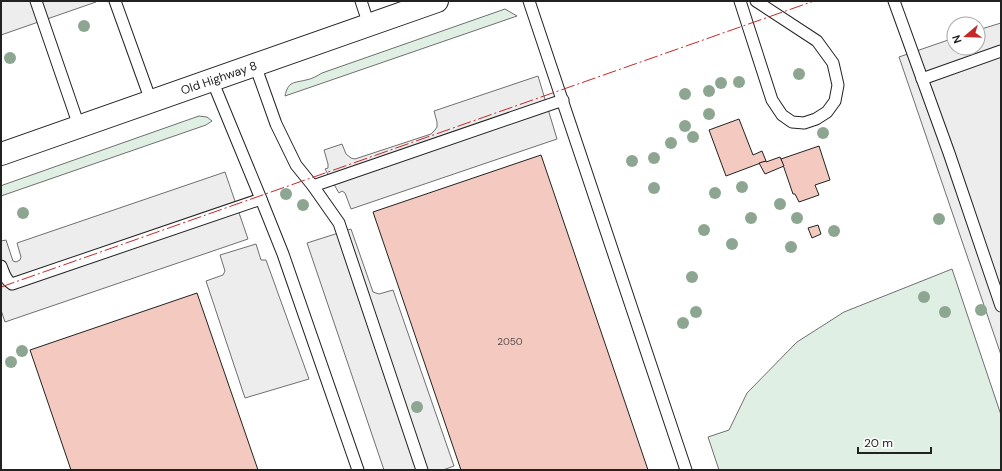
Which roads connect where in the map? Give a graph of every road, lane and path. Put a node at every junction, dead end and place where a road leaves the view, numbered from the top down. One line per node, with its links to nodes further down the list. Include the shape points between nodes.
1 (36, 1): 17 (lane)
2 (115, 1): 16 (lane)
3 (360, 1): 10 (lane)
4 (437, 1): 9 (street, Old Highway 8)
5 (529, 1): 15 (lane)
6 (740, 1): 7 (lane, via 772,100 782,115 792,122 804,123 816,119 827,112 835,101 838,85 834,63 817,41)
7 (756, 1)
8 (894, 1): 13 (lane)
9 (412, 5): 10 (street, Old Highway 8)
10 (369, 25): 12 (street, Old Highway 8)
11 (1001, 51): 13 (lane)
12 (256, 65): 14 (street, Old Highway 8); 19 (lane, via 276,124 296,165)
13 (922, 79): 22 (lane)
14 (212, 80): 16 (street, Old Highway 8); 20 (lane)
15 (563, 100): 19 (lane); 25 (lane)
16 (151, 101): 17 (street, Old Highway 8)
17 (79, 126): 18 (street, Old Highway 8)
18 (1, 154)
19 (313, 186): 24 (lane, via 339,222)
20 (261, 199): 21 (lane, via 12,284 8,282); 23 (lane)
21 (1, 266)
22 (1001, 306)
23 (358, 470)
24 (422, 470)
25 (686, 470)

